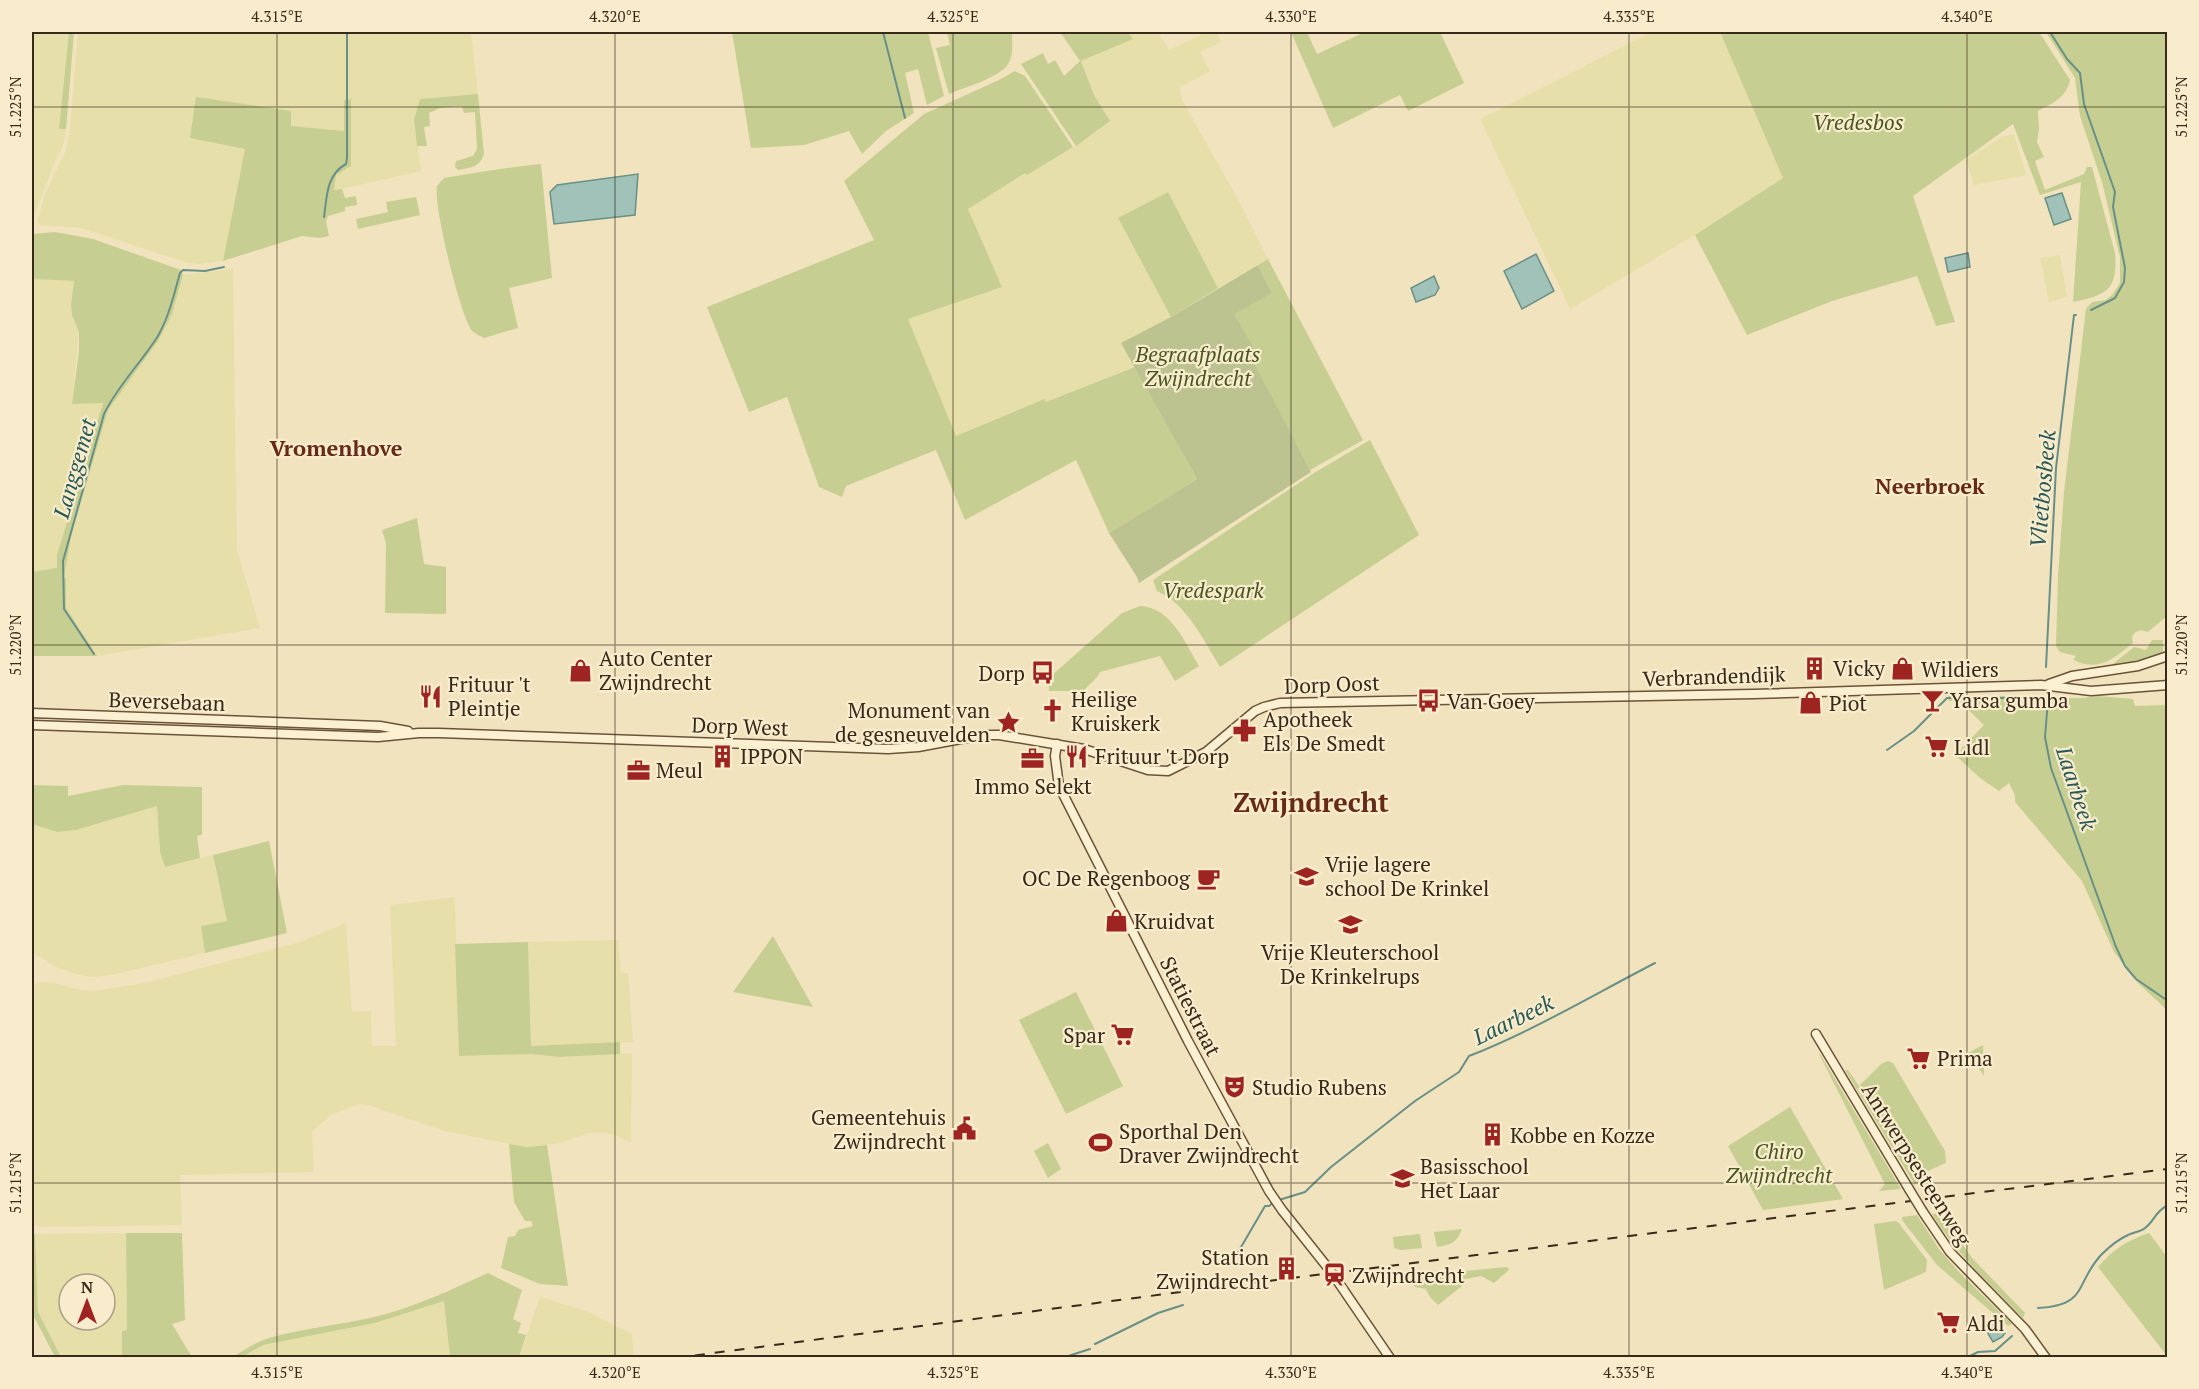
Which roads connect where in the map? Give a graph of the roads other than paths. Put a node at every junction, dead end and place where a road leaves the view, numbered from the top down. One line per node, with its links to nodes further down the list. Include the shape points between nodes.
1 (2168, 656): 2 (main road, Verbrandendijk, via 2138,666 2072,676)
2 (2048, 685): 3 (main road, Verbrandendijk, via 2091,691); 4 (main road, Verbrandendijk)
3 (2168, 685)
4 (1488, 699): 10 (main road, Dorp Oost, via 1269,705 1255,711 1206,752 1168,771 1148,770)
5 (32, 714): 6 (main road, Beversebaan)
6 (302, 724): 8 (main road, Dorp West, via 380,726)
7 (32, 725): 9 (main road, Beversebaan)
8 (419, 733): 9 (main road, Dorp West, via 378,737); 10 (main road, Dorp West, via 898,749 991,734)
9 (301, 734)
10 (1057, 744): 12 (main road, Statiestraat, via 1059,786 1188,1041 1276,1201 1332,1273)
11 (1816, 1034): 13 (main road, Antwerpsesteenweg, bridge, via 1954,1257 2025,1329)
12 (1390, 1358)
13 (2046, 1358)

